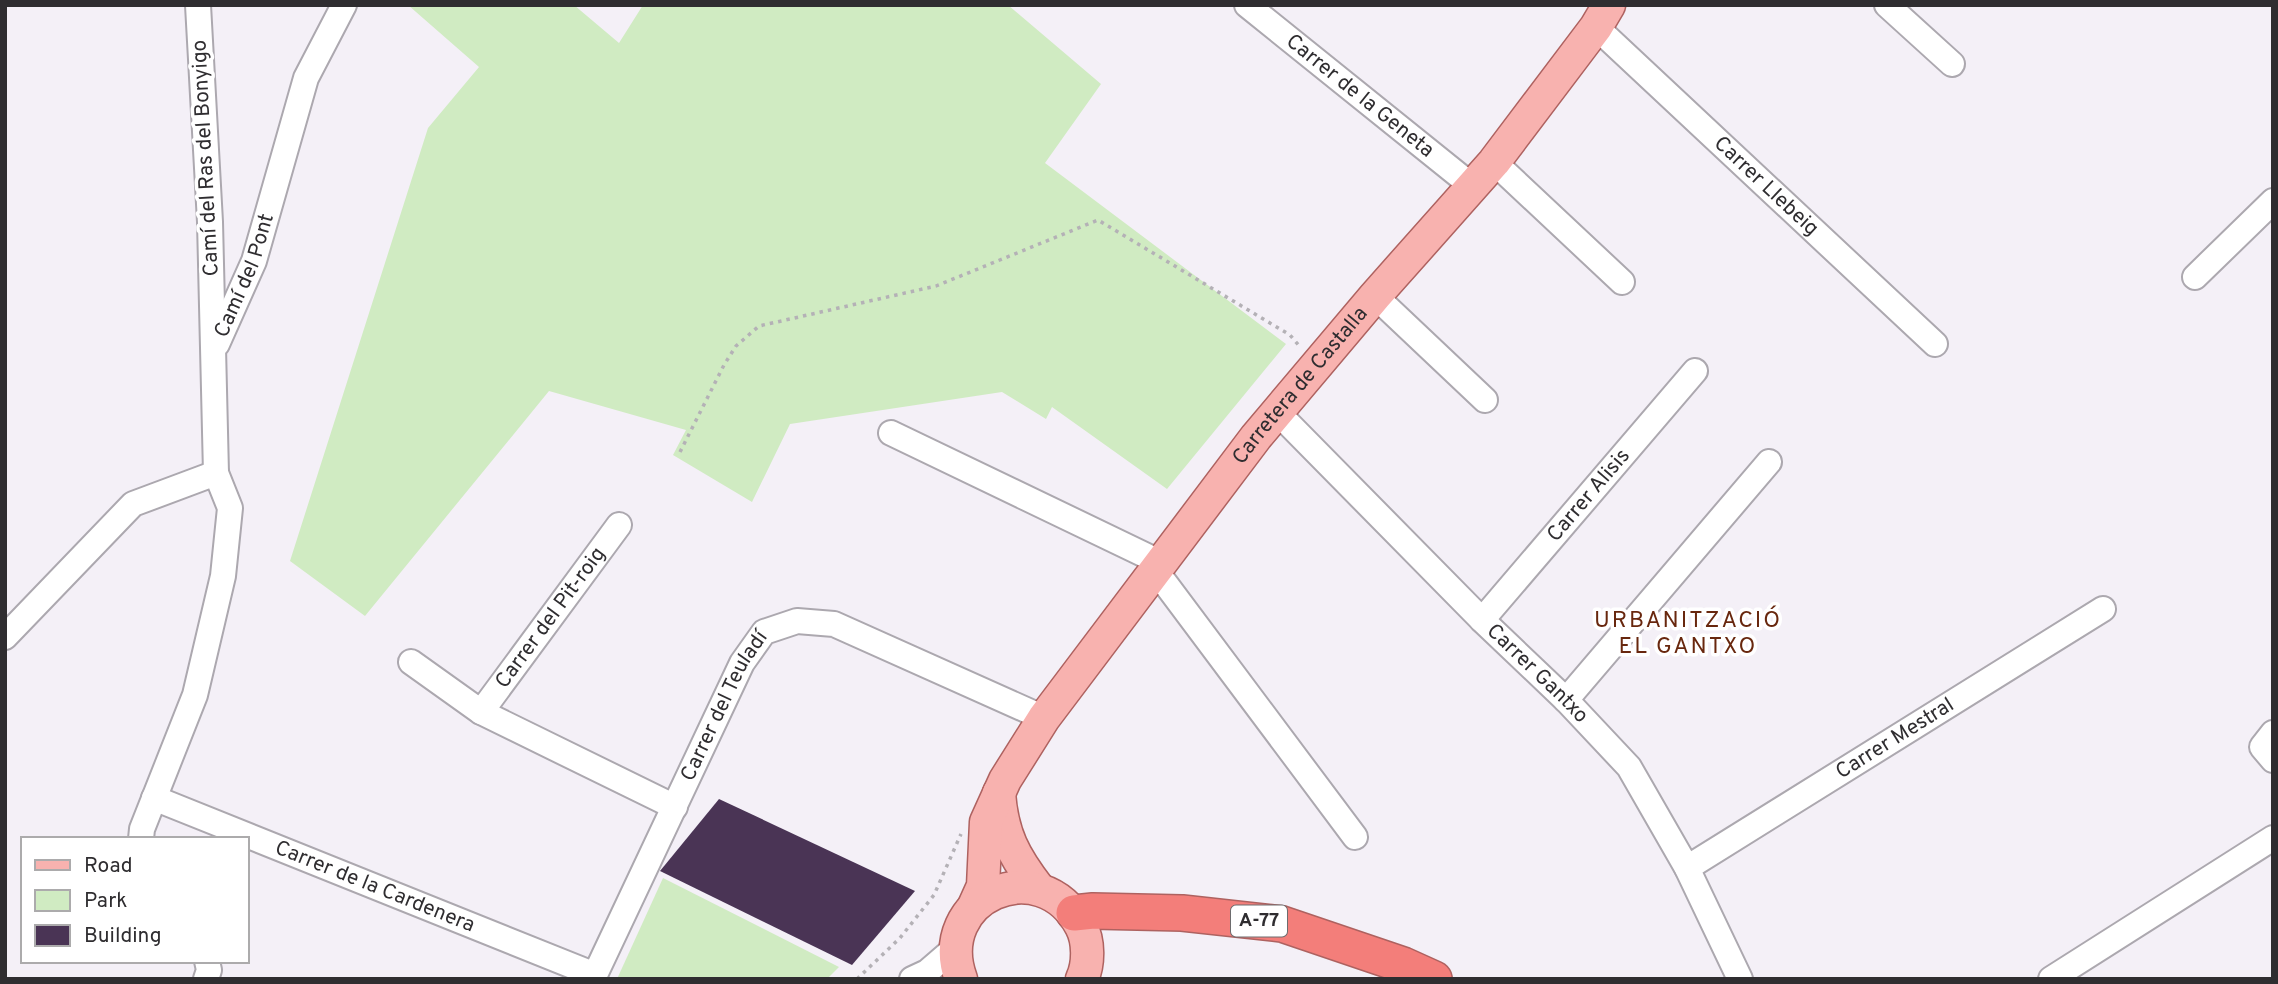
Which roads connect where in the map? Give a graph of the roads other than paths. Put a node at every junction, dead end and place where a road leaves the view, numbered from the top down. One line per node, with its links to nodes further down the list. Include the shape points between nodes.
1 (198, 5): 14 (street, Camí del Ras del Bonyigo)
2 (344, 5): 14 (street, Camí del Pont, via 306,78 254,261)
3 (1247, 5): 8 (street, Carrer de la Geneta)
4 (1887, 5): 6 (street)
5 (1602, 16): 7 (main road, Carretera de Castalla); 13 (street, Carrer Llebeig)
6 (1952, 64)
7 (1494, 162): 8 (main road, Carretera de Castalla); 11 (street)
8 (1472, 186): 12 (main road, Carretera de Castalla)
9 (2273, 201): 10 (street)
10 (2196, 277)
11 (1622, 282)
12 (1374, 296): 16 (street); 17 (main road, Carretera de Castalla)
13 (1935, 344)
14 (214, 352): 20 (street, Camí del Pont)
15 (1695, 371): 24 (street, Carrer Alisis)
16 (1485, 400)
17 (1277, 412): 22 (main road, Carretera de Castalla); 24 (street, Carrer Gantxo)
18 (891, 433): 22 (street, via 1149,558)
19 (1769, 463): 27 (street)
20 (216, 473): 25 (street, via 133,504); 33 (street, Camí del Pont, via 230,508 223,576 195,695)
21 (619, 525): 28 (street, Carrer del Pit-roig)
22 (1156, 571): 29 (main road, Carretera de Castalla); 36 (street)
23 (2104, 609): 38 (street, Carrer Mestral)
24 (1482, 620): 27 (street, Carrer Gantxo)
25 (5, 637)
26 (411, 662): 28 (street, Carrer del Pit-roig)
27 (1566, 700): 38 (street, Carrer Gantxo, via 1629,767)
28 (481, 712): 34 (street, Carrer del Pit-roig)
29 (1044, 718): 32 (main road, Carretera de Castalla); 34 (street, Carrer del Teuladí, via 834,624 797,621 764,632 742,663)
30 (2273, 733): 31 (street, via 2262,747)
31 (2273, 760)
32 (1002, 786): 39 (main road, via 1004,828 1011,849); 40 (main road, Carretera de Castalla, via 986,822 983,886)
33 (154, 798): 35 (street, Camí del Pont); 44 (street, Carrer de la Cardenera)
34 (675, 807): 44 (street, Carrer del Teuladí)
35 (141, 837)
36 (1355, 837)
37 (2273, 838): 48 (street)
38 (1687, 868): 47 (street, Carrer Gantxo)
39 (1039, 889): 40 (main road, via 1004,889); 41 (main road, via 1059,898)
40 (974, 906): 42 (main road, Carretera de Castalla, via 962,925)
41 (1074, 913): 45 (main road, via 1088,952); 46 (highway, A-77, via 1182,913 1282,923)
42 (958, 965): 43 (street)
43 (919, 976)
44 (594, 977)
45 (1082, 979)
46 (1434, 979)
47 (1740, 979)
48 (2051, 979)

